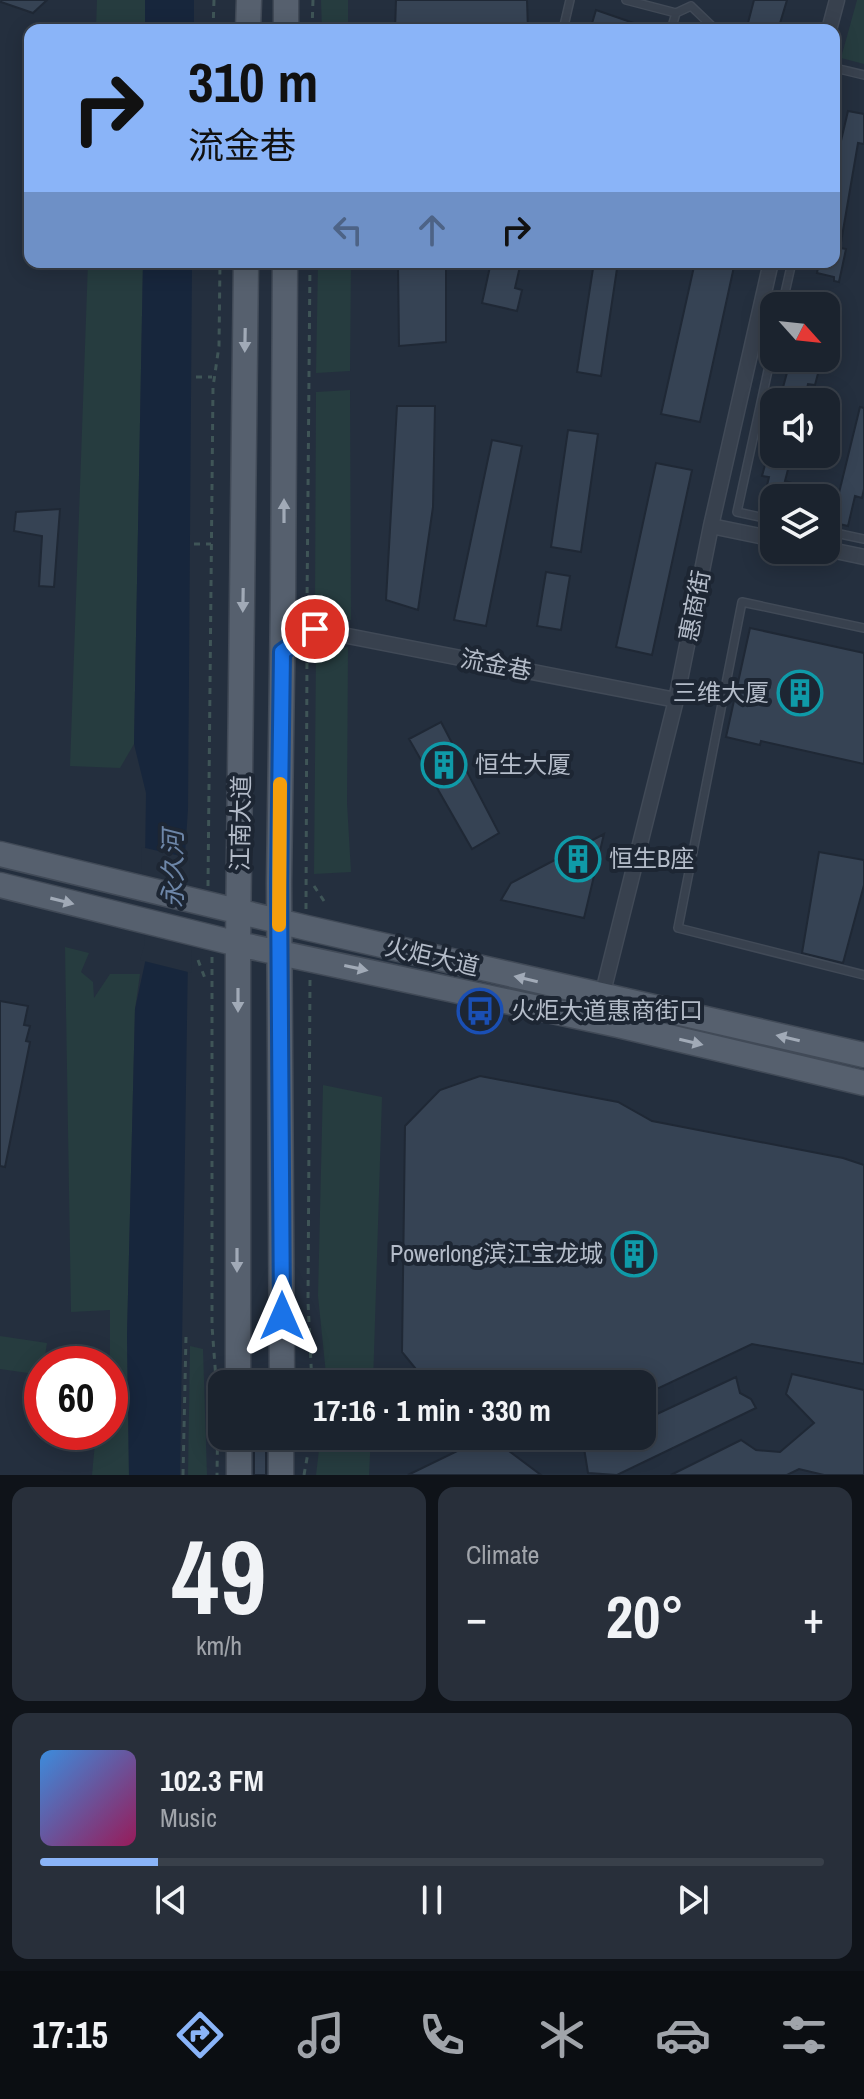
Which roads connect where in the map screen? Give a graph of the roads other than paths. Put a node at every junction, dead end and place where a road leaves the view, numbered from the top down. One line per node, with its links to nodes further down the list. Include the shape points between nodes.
1 (249, 0): 7 (main road)
2 (570, 0): 8 (lane)
3 (626, 0): 6 (lane)
4 (837, 0): 11 (street)
5 (691, 3): 6 (lane); 10 (lane)
6 (676, 13): 9 (lane)
7 (248, 24)
8 (564, 24)
9 (673, 24)
10 (710, 24)
11 (831, 24)
12 (840, 69): 13 (lane)
13 (864, 75)
14 (246, 268): 34 (main road, 江南大道, one-way to 34)
15 (285, 268): 27 (main road, 江南大道, one-way to 15)
16 (770, 268): 21 (street, 惠商街)
17 (791, 268): 18 (lane)
18 (785, 292)
19 (768, 372): 20 (lane, via 737,512)
20 (760, 517)
21 (711, 526): 23 (street); 31 (street, 惠商街)
22 (840, 534): 24 (lane)
23 (760, 536)
24 (864, 539)
25 (840, 552): 26 (street)
26 (864, 557)
27 (283, 602): 29 (street); 30 (main road, 江南大道)
28 (864, 628): 38 (lane, via 742,602 678,928)
29 (310, 629): 30 (street); 31 (street, 流金巷)
30 (282, 652): 35 (main road, 江南大道)
31 (676, 700): 39 (street, 惠商街)
32 (0, 854): 34 (main road, 火炬大道)
33 (0, 885): 36 (main road, 火炬大道, one-way to 36)
34 (240, 910): 35 (main road, 火炬大道); 36 (main road, 江南大道)
35 (279, 921): 37 (main road, 江南大道); 39 (main road, 火炬大道, one-way to 35)
36 (238, 944): 37 (main road, 火炬大道); 42 (main road, 江南大道, one-way to 42)
37 (280, 953): 41 (main road, 火炬大道, one-way to 41); 43 (main road, 江南大道)
38 (864, 975)
39 (602, 996): 40 (main road, 火炬大道, one-way to 39)
40 (864, 1055)
41 (864, 1083)
42 (238, 1370)
43 (282, 1370)
44 (239, 1450): 46 (main road)
45 (281, 1450): 47 (main road)
46 (239, 1475)
47 (281, 1475)

